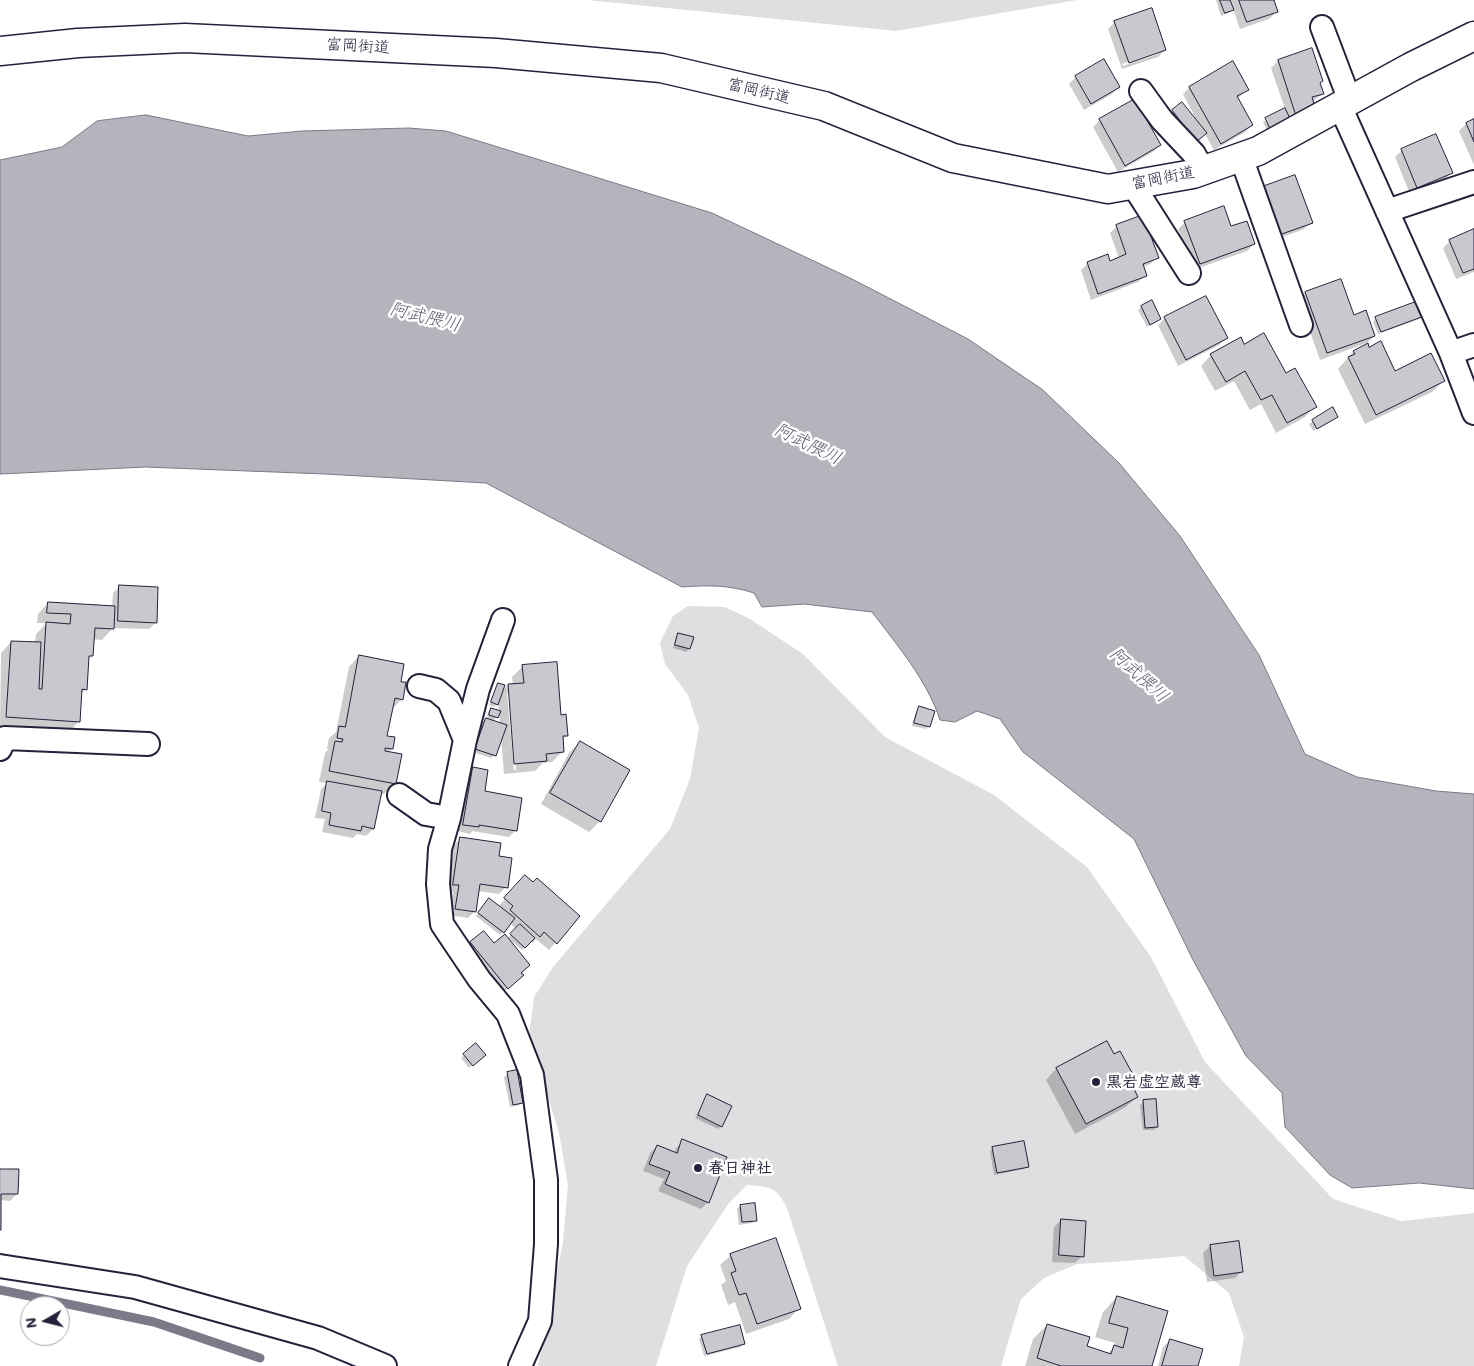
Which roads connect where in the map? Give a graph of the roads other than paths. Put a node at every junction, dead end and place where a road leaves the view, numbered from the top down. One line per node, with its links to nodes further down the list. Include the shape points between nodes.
1 (1322, 27): 5 (street)
2 (1474, 36): 5 (street, 富岡街道)
3 (0, 51): 9 (street, 富岡街道, via 78,42 185,38 496,53 660,68 824,106 952,158 1108,189)
4 (1141, 91): 7 (street, via 1162,120 1194,154)
5 (1345, 104): 6 (street, 富岡街道); 10 (street)
6 (1241, 157): 7 (street, 富岡街道); 12 (street)
7 (1203, 170): 9 (street, 富岡街道)
8 (1474, 182): 10 (street)
9 (1133, 185): 11 (street)
10 (1387, 211): 14 (street)
11 (1189, 273)
12 (1300, 324)
13 (1474, 345): 14 (street)
14 (1451, 353): 15 (street)
15 (1474, 413)
16 (503, 620): 18 (street, via 478,689)
17 (419, 686): 18 (street, via 436,690 449,701)
18 (465, 740): 22 (street)
19 (148, 744): 20 (street, via 5,738)
20 (0, 749)
21 (399, 795): 22 (street, via 426,814)
22 (449, 818): 25 (street, via 440,849 438,884 442,924 479,979 508,1014 532,1075 546,1180 546,1244 540,1321)
23 (0, 1266): 24 (street, via 135,1287 318,1338)
24 (385, 1366)
25 (520, 1366)

